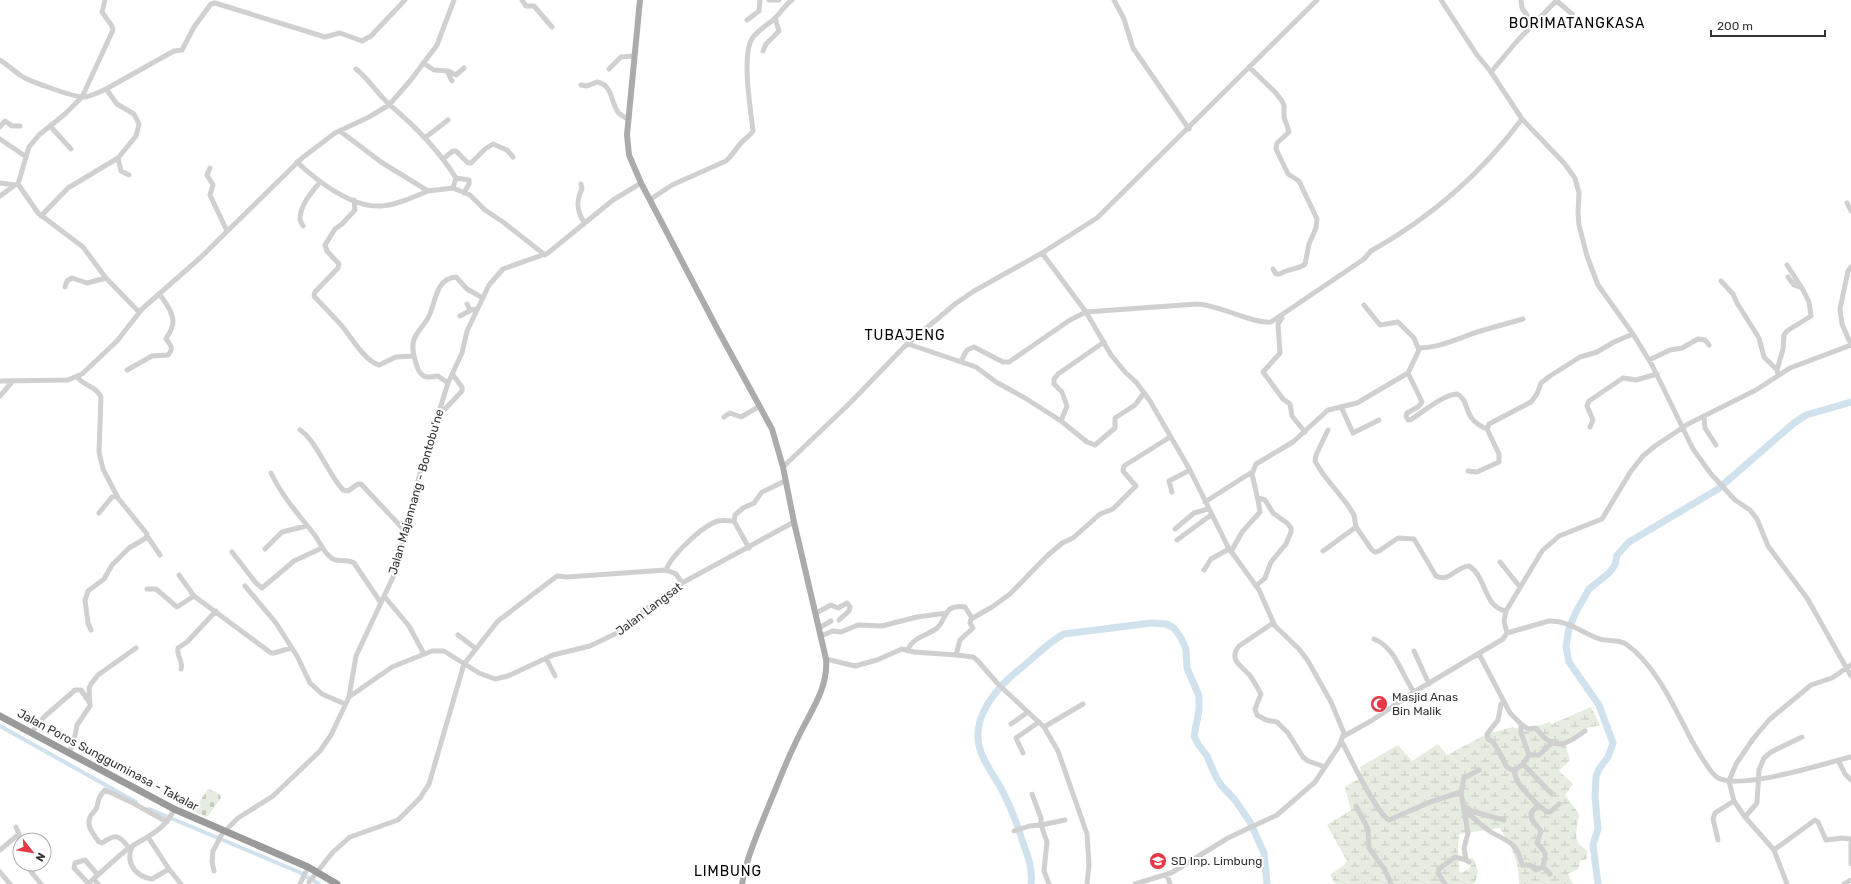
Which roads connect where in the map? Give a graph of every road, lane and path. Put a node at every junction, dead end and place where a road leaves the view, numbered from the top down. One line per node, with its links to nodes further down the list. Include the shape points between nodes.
1 (105, 0): 34 (street, via 103,13 113,30)
2 (405, 0): 33 (street, via 371,36 362,41 340,33 325,37 212,3 195,25 182,50 174,51)
3 (454, 0): 24 (street, via 436,45)
4 (522, 0): 20 (street, via 526,6 534,6)
5 (640, 0): 22 (main road)
6 (760, 0): 18 (street, via 759,11)
7 (769, 0): 8 (street)
8 (781, 0): 15 (street)
9 (792, 0): 15 (street)
10 (1114, 0): 43 (street, via 1124,19 1133,48)
11 (1317, 0): 25 (street)
12 (1441, 0): 30 (street)
13 (1521, 0): 19 (street, via 1522,8)
14 (1557, 0): 16 (street); 19 (street)
15 (784, 6): 17 (street)
16 (1572, 14)
17 (775, 18): 21 (street, via 779,31 766,44); 65 (street, via 754,36 749,45 747,67 752,133 726,161 672,185)
18 (747, 20)
19 (1533, 24): 30 (street)
20 (552, 27)
21 (763, 51)
22 (634, 56): 28 (street, via 621,57); 37 (main road)
23 (0, 60): 34 (street, via 24,78)
24 (423, 63): 29 (street, via 434,70); 35 (street)
25 (1249, 67): 43 (street); 77 (street, via 1275,92 1284,105 1284,117 1290,130 1277,143 1276,149 1288,174 1300,183 1318,219 1304,266 1288,269 1280,274 1276,274)
26 (464, 68): 29 (street, via 456,75)
27 (356, 69): 35 (street)
28 (609, 69)
29 (447, 71): 31 (street)
30 (1491, 72): 38 (street)
31 (452, 81)
32 (581, 85): 37 (street, via 587,86 597,82 604,85 610,91 618,113)
33 (106, 89): 34 (street); 50 (street, via 117,104 134,114 139,124 136,136)
34 (82, 97): 41 (street, via 74,107)
35 (389, 105): 44 (street); 45 (street)
36 (3, 119): 40 (street, via 12,126); 42 (street)
37 (628, 119): 58 (main road, via 628,152)
38 (1522, 119): 89 (street, via 1492,157 1452,196); 94 (street, via 1575,178 1579,193 1579,225 1590,266 1600,288)
39 (448, 120): 45 (street)
40 (20, 126)
41 (50, 126): 47 (street); 48 (street, via 35,139)
42 (0, 127)
43 (1189, 128): 73 (street, via 1098,218)
44 (340, 131): 52 (street, via 328,137); 62 (street, via 381,162)
45 (426, 137): 51 (street)
46 (0, 139): 48 (street)
47 (71, 149)
48 (25, 156): 59 (street)
49 (513, 157): 51 (street, via 507,150 493,144 471,163 456,151)
50 (118, 158): 54 (street, via 121,171); 69 (street, via 68,188)
51 (444, 158): 55 (street)
52 (297, 162): 56 (street); 72 (street)
53 (210, 168): 72 (street, via 207,176 213,185 211,198)
54 (129, 175)
55 (456, 178): 61 (street); 63 (street, via 469,180)
56 (320, 182): 66 (street); 71 (street, via 301,212 300,220)
57 (0, 183): 59 (street)
58 (641, 183): 65 (main road); 70 (street, Jalan Majannang - Bontobu'ne)
59 (16, 184): 64 (street); 69 (street)
60 (581, 184): 70 (street, via 582,189 577,198 579,213)
61 (453, 188): 62 (street); 63 (street)
62 (428, 191): 66 (street, via 379,207)
63 (464, 193): 74 (street, via 470,195 485,210)
64 (0, 196)
65 (651, 199): 114 (main road)
66 (354, 200): 100 (street, via 355,210 335,229 326,245 327,250 339,263 338,268 314,296 355,344 376,364 396,357)
67 (1847, 204): 68 (street)
68 (1851, 211)
69 (41, 216): 79 (street, via 84,246)
70 (584, 222): 74 (street, Jalan Majannang - Bontobu'ne)
71 (303, 226)
72 (227, 231): 83 (street)
73 (1042, 252): 91 (street); 96 (street, via 964,297)
74 (545, 255): 84 (street, Jalan Majannang - Bontobu'ne, via 500,271)
75 (1787, 265): 82 (street)
76 (1851, 267): 98 (street, via 1840,307 1842,324)
77 (1272, 269)
78 (1788, 277): 82 (street, via 1794,285)
79 (106, 278): 81 (street, via 87,282 72,278 67,281); 90 (street)
80 (1721, 281): 105 (street, via 1733,294 1759,338 1764,357)
81 (65, 287)
82 (1802, 288): 105 (street, via 1809,302 1811,316 1785,333 1784,349)
83 (160, 295): 90 (street); 103 (street, via 172,317 173,326 166,339 172,349 168,355 152,356)
84 (483, 298): 87 (street, Jalan Majannang - Bontobu'ne); 100 (street, via 467,289 456,277 442,284 433,300 429,316 414,338)
85 (467, 304): 88 (street)
86 (1364, 305): 99 (street, via 1380,325 1400,323 1414,338)
87 (477, 309): 88 (street); 107 (street, Jalan Majannang - Bontobu'ne)
88 (470, 310): 92 (street)
89 (1288, 310): 91 (street, via 1270,323 1197,304); 126 (street, via 1289,314 1278,324 1280,354 1263,372 1283,399 1290,404 1292,416)
90 (139, 312): 108 (street, via 117,341)
91 (1086, 312): 95 (street); 102 (street, via 1070,320 1009,362 1003,362 974,347 969,349)
92 (460, 316)
93 (1523, 320): 99 (street, via 1484,330 1446,344)
94 (1633, 334): 101 (street); 123 (street, via 1597,352 1580,357 1550,376 1541,383 1531,402 1495,420)
95 (1104, 342): 112 (street, via 1121,367); 119 (street, via 1060,372 1054,379 1054,384 1062,392 1067,406)
96 (908, 344): 102 (street); 129 (street, via 850,404)
97 (1709, 345): 101 (street, via 1698,339)
98 (1851, 345): 105 (street)
99 (1418, 348): 104 (street)
100 (414, 356): 111 (street, via 422,375 427,378 438,376)
101 (1649, 360): 106 (street)
102 (961, 361): 119 (street)
103 (127, 370)
104 (1408, 373): 115 (street, via 1357,403); 123 (street, via 1422,402 1406,413 1408,420 1440,400 1458,394 1463,398 1471,419)
105 (1777, 373): 117 (street, via 1756,390)
106 (1657, 374): 121 (street, via 1636,380 1624,378 1589,401 1587,406 1593,420); 122 (street)
107 (453, 375): 111 (street, Jalan Majannang - Bontobu'ne); 116 (street, via 462,391)
108 (77, 377): 110 (street, via 68,380); 136 (street, via 84,384 95,388 101,397 99,452 103,469)
109 (0, 381): 110 (street)
110 (12, 382): 113 (street)
111 (448, 383): 116 (street, Jalan Majannang - Bontobu'ne)
112 (1144, 393): 119 (street, via 1134,405 1115,417 1115,428 1096,445 1082,439); 127 (street)
113 (0, 396)
114 (760, 406): 118 (street, via 743,416 730,413); 129 (main road, via 772,429)
115 (1341, 407): 120 (street, via 1352,432); 126 (street, via 1324,413)
116 (438, 414): 147 (street, Jalan Majannang - Bontobu'ne, via 421,469)
117 (1704, 417): 122 (street); 128 (street, via 1704,428)
118 (724, 418)
119 (1061, 420)
120 (1379, 420)
121 (1590, 427)
122 (1682, 428): 164 (street, via 1643,456 1602,519 1562,534 1544,548); 194 (street, via 1703,465 1728,492 1750,510 1768,546 1804,593)
123 (1486, 429): 131 (street, via 1499,454 1499,462 1477,472)
124 (300, 430): 147 (street, via 309,436 343,490 348,491 361,484)
125 (1328, 430): 145 (street, via 1315,461 1354,515)
126 (1305, 432): 132 (street, via 1286,447 1256,464)
127 (1170, 437): 130 (street); 173 (street, via 1124,466 1123,471 1136,486 1113,509 1100,514 1073,538 1062,543 1010,594)
128 (1716, 445)
129 (783, 467): 134 (main road)
130 (1190, 470): 135 (street, via 1169,481); 138 (street)
131 (1468, 471)
132 (1252, 472): 137 (street); 138 (street)
133 (271, 473): 144 (street, via 282,494)
134 (785, 481): 142 (street, via 762,492 754,503 735,515); 143 (main road)
135 (1172, 492)
136 (117, 496): 140 (street, via 112,497); 148 (street, via 147,532)
137 (1258, 498): 153 (street, via 1258,515 1242,532); 163 (street, via 1265,500 1272,513 1287,523 1291,532 1286,544 1271,562 1265,578)
138 (1205, 502): 139 (street)
139 (1208, 509): 141 (street); 146 (street, via 1194,513)
140 (99, 513)
141 (1211, 515): 149 (street); 153 (street)
142 (734, 521): 151 (street); 158 (street, via 718,520 702,529 684,546)
143 (794, 522): 151 (street, Jalan Langsat); 171 (main road)
144 (306, 526): 150 (street); 152 (street, via 282,532)
145 (1356, 527): 154 (street); 170 (street, via 1375,552 1396,538 1414,539 1421,547 1433,572 1440,578 1451,576 1466,566 1471,568 1493,604 1498,609)
146 (1175, 529)
147 (406, 532): 167 (street, Jalan Majannang - Bontobu'ne, via 394,575)
148 (147, 536): 156 (street); 178 (street, via 129,548 112,565 104,579 88,591 85,600)
149 (1177, 540)
150 (322, 548): 155 (street, via 296,560 262,588); 168 (street, via 334,559 354,563)
151 (749, 548): 161 (street, Jalan Langsat)
152 (265, 549)
153 (1230, 551): 159 (street, via 1211,558); 163 (street)
154 (1323, 551)
155 (232, 552)
156 (160, 555)
157 (1500, 562): 164 (street)
158 (666, 570): 161 (street, via 676,574); 185 (street, via 554,577 498,621)
159 (1204, 570)
160 (179, 575): 166 (street)
161 (682, 583): 191 (street, Jalan Langsat, via 615,635 585,648)
162 (245, 586): 184 (street, via 273,618)
163 (1256, 586): 176 (street)
164 (1520, 587): 170 (street)
165 (147, 589): 166 (street, via 156,589 177,607)
166 (194, 596): 169 (street)
167 (384, 596): 168 (street, Jalan Majannang - Bontobu'ne); 188 (street, via 409,626)
168 (380, 603): 200 (street, Jalan Majannang - Bontobu'ne, via 356,656)
169 (216, 611): 184 (street, via 271,653); 195 (street, via 178,648)
170 (1506, 611): 179 (street, via 1504,621)
171 (816, 613): 174 (street, via 831,606 837,608 847,603 850,610); 177 (main road)
172 (947, 613): 173 (street, via 952,608 963,607 968,609); 181 (street, via 882,626 858,625); 186 (street, via 939,626 914,642)
173 (972, 618): 190 (street, via 970,622 973,628 959,642)
174 (839, 620)
175 (831, 621): 177 (street)
176 (1273, 623): 213 (street, via 1308,662 1331,702); 223 (street, via 1239,646 1235,658 1261,694 1255,709 1257,715 1277,722 1288,733 1303,757)
177 (819, 628): 181 (main road)
178 (91, 630)
179 (1507, 633): 189 (street, via 1500,641); 228 (street, via 1549,621 1567,624 1599,639 1623,642 1644,660 1658,680 1703,760 1716,777)
180 (458, 635): 185 (street)
181 (821, 636): 192 (main road)
182 (1374, 639): 199 (street, via 1390,650)
183 (136, 648): 202 (street, via 94,680 89,688)
184 (291, 648): 203 (street, via 310,683 322,694)
185 (475, 648): 193 (street)
186 (908, 651): 190 (street); 192 (street, via 898,650 877,660 855,666)
187 (1414, 652): 198 (street)
188 (424, 654): 193 (street, Jalan Langsat, via 444,651); 200 (street, Jalan Langsat, via 392,667)
189 (1479, 654): 198 (street); 201 (street)
190 (956, 655): 205 (street, via 975,658)
191 (546, 658): 193 (street, Jalan Langsat, via 508,676 495,679); 196 (street)
192 (826, 659): 278 (main road, via 824,685 794,744 754,841)
193 (464, 664): 262 (street, via 425,792 398,820 350,836)
194 (1849, 667): 197 (street); 228 (street, via 1832,678 1811,685 1769,720 1736,764)
195 (181, 669)
196 (555, 676)
197 (1851, 676)
198 (1429, 684): 199 (street)
199 (1414, 692): 213 (street)
200 (349, 697): 203 (street, Jalan Majannang - Bontobu'ne)
201 (1504, 702): 209 (street); 225 (street, via 1501,704 1498,720 1487,734 1488,739 1498,748 1507,767)
202 (90, 704): 212 (street, via 81,690 75,690 44,717); 217 (street, via 77,725)
203 (345, 704): 246 (street, Jalan Majannang - Bontobu'ne, via 332,735 320,751 269,800 238,818)
204 (1083, 704): 210 (street)
205 (1028, 712): 207 (street); 208 (street)
206 (0, 716): 212 (highway, Jalan Poros Sungguminasa - Takalar)
207 (1039, 722): 210 (street); 218 (street, via 1016,738)
208 (1011, 724)
209 (1521, 724): 216 (street, via 1528,729 1535,728); 219 (street)
210 (1044, 728): 280 (street, via 1061,758 1087,834)
211 (1585, 731): 216 (street, via 1563,745)
212 (31, 733): 217 (highway, Jalan Poros Sungguminasa - Takalar)
213 (1344, 736): 215 (street)
214 (1802, 737): 226 (street, via 1767,755 1760,765)
215 (1342, 742): 223 (street); 229 (street, via 1372,797 1388,819)
216 (1552, 743): 219 (street, via 1539,755)
217 (68, 753): 237 (highway, Jalan Poros Sungguminasa - Takalar)
218 (1023, 753)
219 (1529, 755): 222 (street)
220 (1851, 757): 221 (street)
221 (1838, 760): 226 (street); 227 (street)
222 (1523, 764): 225 (street); 230 (street)
223 (1325, 767): 263 (street, via 1315,782 1277,815 1228,838 1183,867)
224 (1479, 770): 229 (street, via 1464,778)
225 (1514, 771): 234 (street, via 1519,784)
226 (1759, 779): 228 (street); 238 (street, via 1757,803)
227 (1851, 780)
228 (1729, 781): 232 (street)
229 (1461, 792): 236 (street)
230 (1551, 793)
231 (1032, 794): 242 (street)
232 (1734, 801): 238 (street); 249 (street, via 1716,812 1713,817)
233 (1560, 804): 234 (street, via 1550,812 1546,812)
234 (1538, 805): 256 (street, via 1531,813 1532,820 1541,831 1536,842 1546,856)
235 (1356, 806): 283 (street, via 1368,829 1369,848)
236 (1465, 808): 240 (street); 256 (street, via 1488,830 1510,842 1522,865 1530,865 1536,870); 284 (street, via 1468,833 1464,848 1468,861 1454,857 1439,869 1438,873)
237 (173, 811): 241 (street); 246 (highway, Jalan Poros Sungguminasa - Takalar)
238 (1746, 817): 254 (street)
239 (1066, 820): 242 (street)
240 (1504, 820)
241 (167, 821): 247 (street); 252 (street, via 105,790 90,818 91,830 99,842 115,836 122,838)
242 (1041, 824): 244 (street); 279 (street, via 1047,842 1044,871)
243 (16, 826): 245 (street)
244 (1015, 831)
245 (18, 832)
246 (224, 832): 258 (highway, Jalan Poros Sungguminasa - Takalar); 259 (street, Jalan Majannang - Bontobu'ne, via 213,851)
247 (148, 837): 252 (street); 257 (street)
248 (1851, 839): 254 (street, via 1826,840 1815,820)
249 (1718, 840)
250 (12, 842): 253 (street)
251 (1851, 844): 255 (street)
252 (131, 847): 265 (street); 266 (street, via 130,864 134,871)
253 (0, 850)
254 (1774, 850): 285 (street)
255 (1851, 864)
256 (1543, 867): 264 (street)
257 (169, 869): 266 (street, via 155,879); 271 (street)
258 (307, 869): 262 (highway, Jalan Poros Sungguminasa - Takalar); 268 (street)
259 (214, 871)
260 (0, 872): 273 (street)
261 (31, 872): 274 (street)
262 (315, 874): 270 (street); 272 (highway, Jalan Poros Sungguminasa - Takalar)
263 (1167, 874): 281 (street); 282 (street)
264 (1550, 874)
265 (98, 875): 267 (street); 275 (street, via 85,860 75,863 74,868)
266 (144, 878): 277 (street)
267 (94, 879): 275 (street); 276 (street)
268 (302, 880): 270 (street)
269 (1851, 880): 286 (street)
270 (310, 882)
271 (179, 883)
272 (335, 883)
273 (10, 884)
274 (41, 884)
275 (88, 884)
276 (98, 884)
277 (144, 884)
278 (742, 884)
279 (1049, 884)
280 (1087, 884)
281 (1135, 884)
282 (1170, 884)
283 (1391, 884)
284 (1445, 884)
285 (1787, 884)
286 (1844, 884)

